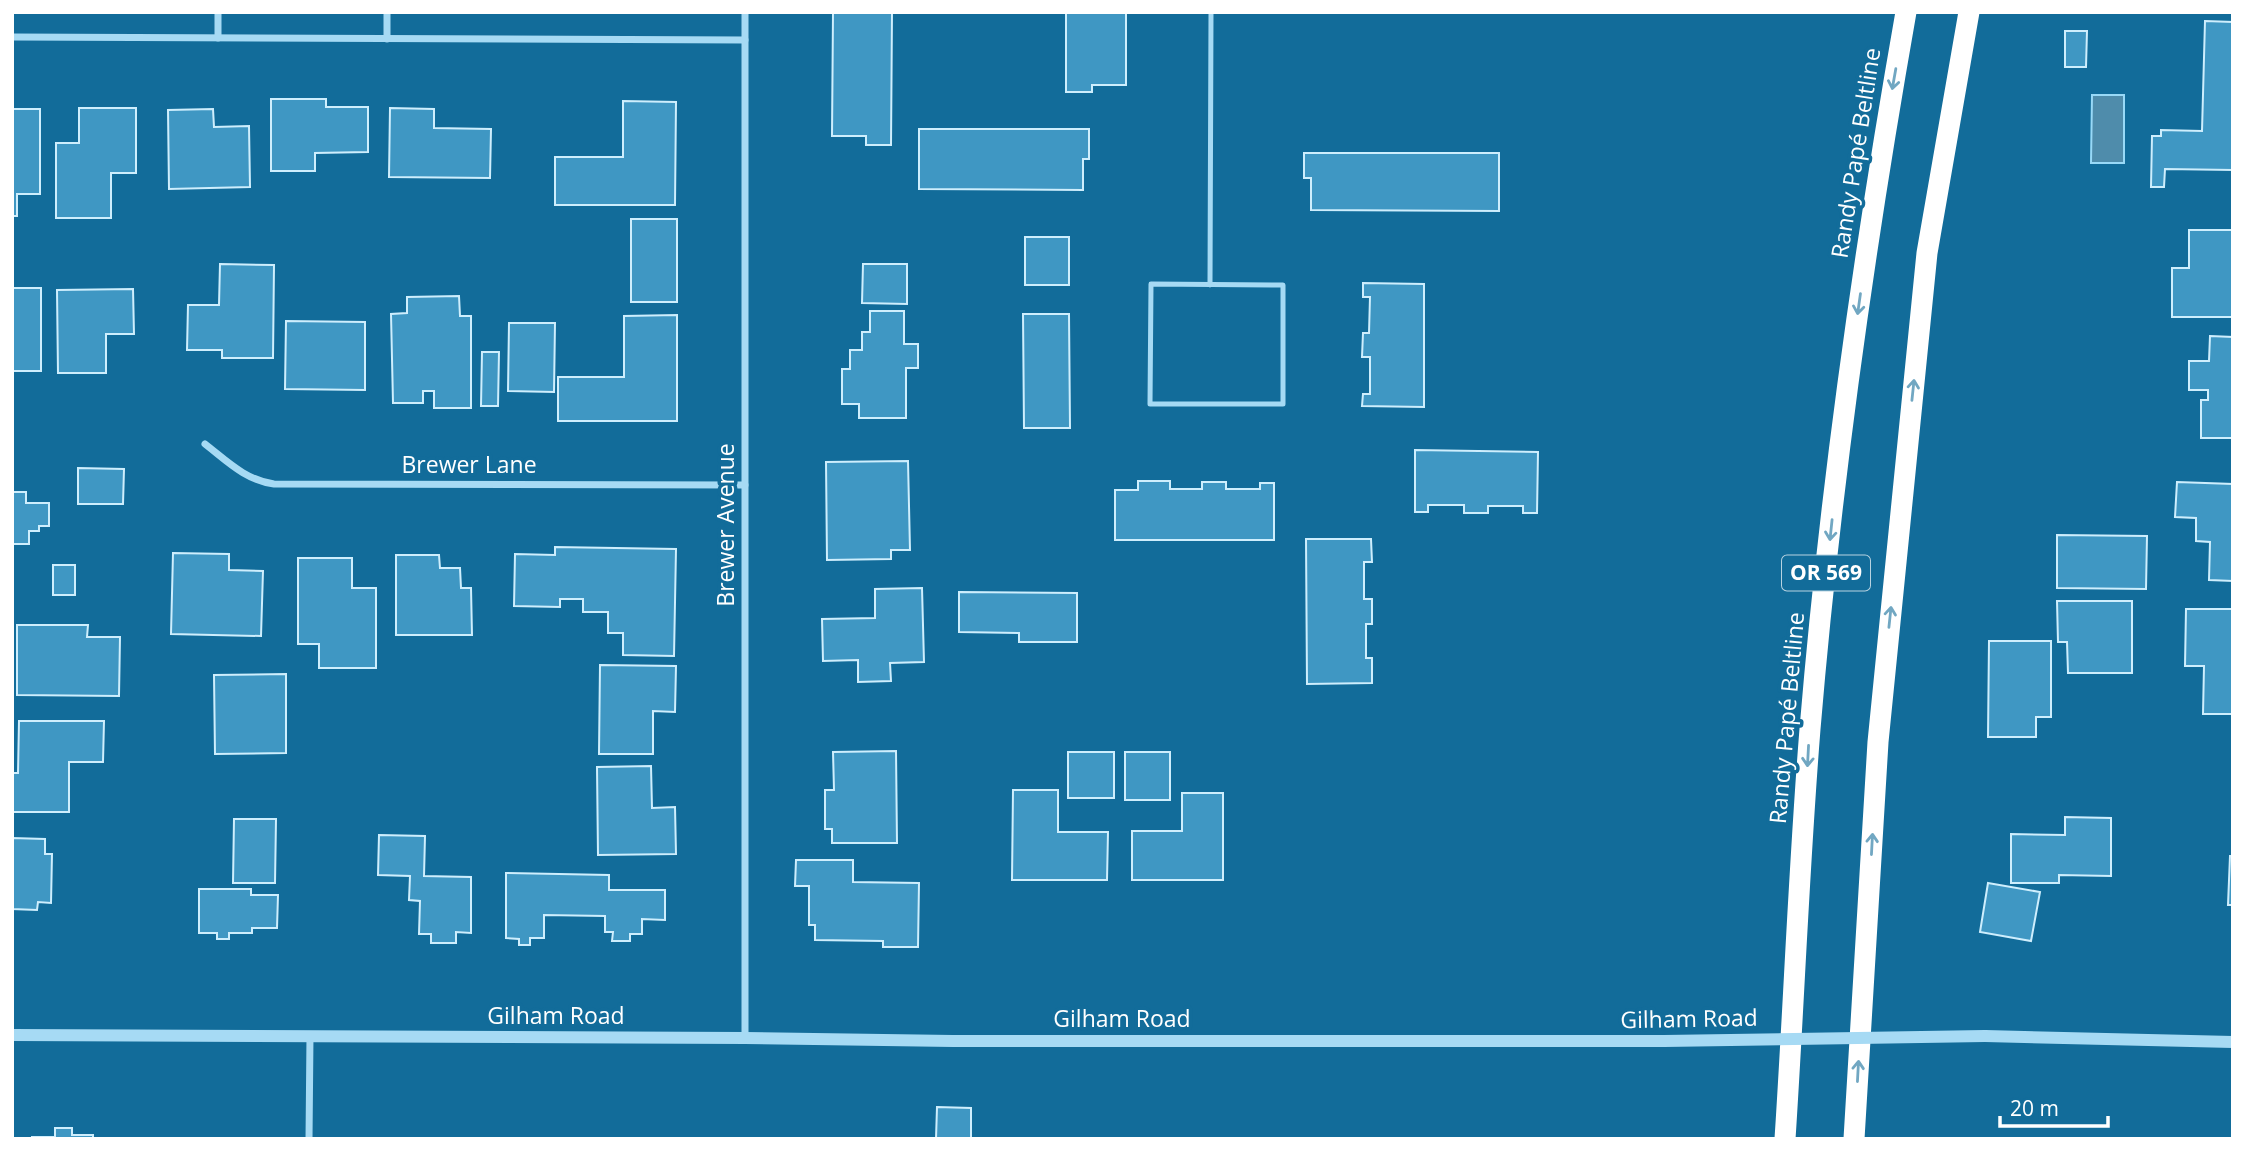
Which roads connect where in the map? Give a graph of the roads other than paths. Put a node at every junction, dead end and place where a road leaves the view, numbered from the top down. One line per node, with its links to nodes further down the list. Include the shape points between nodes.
1 (218, 12): 8 (street)
2 (387, 12): 9 (street)
3 (745, 12): 10 (street, Brewer Avenue)
4 (1211, 12): 11 (lane)
5 (1906, 12): 19 (highway, Randy Papé Beltline / OR 569, one-way to 19, via 1842,422 1810,729)
6 (1969, 12): 20 (highway, OR 569, one-way to 6, via 1878,742 1924,280)
7 (12, 37): 8 (street)
8 (218, 38): 9 (street)
9 (387, 39): 10 (street)
10 (745, 40): 13 (street, Brewer Avenue)
11 (1210, 285): 11 (lane, via 1151,284 1150,404 1283,404 1283,285)
12 (205, 444): 13 (street, Brewer Lane, via 240,472 274,484)
13 (745, 485): 16 (street, Brewer Avenue)
14 (12, 1035): 15 (street, Gilham Road)
15 (310, 1036): 16 (street, Gilham Road); 18 (street)
16 (745, 1038): 17 (street, Gilham Road, bridge, via 1664,1041 1985,1036)
17 (2233, 1042)
18 (309, 1139)
19 (1785, 1139)
20 (1854, 1139)

